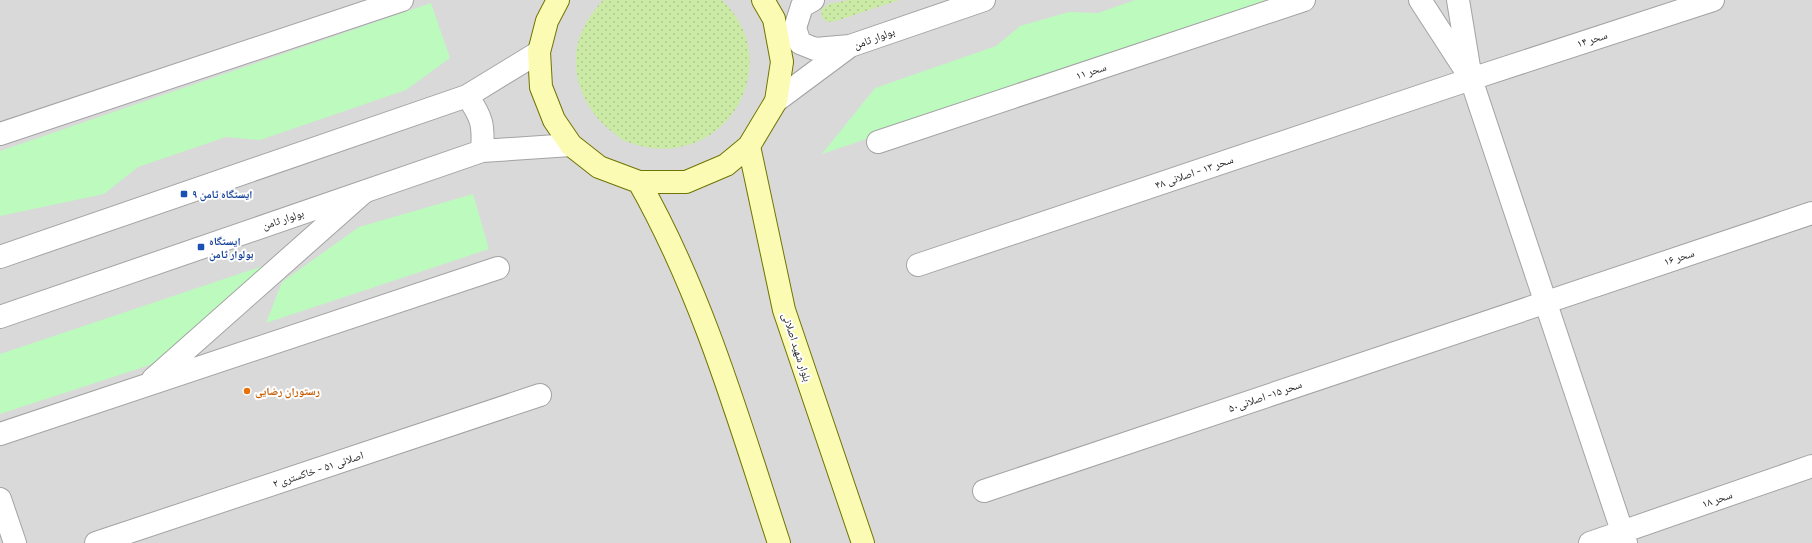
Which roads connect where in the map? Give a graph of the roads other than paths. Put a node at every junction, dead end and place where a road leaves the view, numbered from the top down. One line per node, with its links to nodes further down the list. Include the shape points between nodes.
1 (402, 0): 15 (street)
2 (558, 0): 11 (main road, via 547,21)
3 (763, 0): 14 (main road, via 774,19 782,62)
4 (813, 0): 10 (street, via 802,6 795,28 800,43 815,50)
5 (984, 0): 10 (street, بولوار ثامن)
6 (1304, 0): 16 (street, سحر ۱۱)
7 (1420, 0): 12 (street)
8 (1458, 0): 12 (street)
9 (1713, 0): 12 (street, سحر ۱۴)
10 (850, 46): 14 (street, بولوار ثامن)
11 (539, 52): 13 (street); 17 (main road, via 541,87 554,120)
12 (1471, 79): 24 (street, سحر ۱۳ - اصلانی ۴۸); 26 (street)
13 (467, 96): 19 (street, via 478,112 484,131); 23 (street)
14 (776, 101): 18 (main road)
15 (0, 134)
16 (878, 142)
17 (571, 145): 19 (street, بولوار ثامن); 20 (main road, via 599,167)
18 (749, 146): 20 (main road, via 726,165 686,182); 38 (main road, بلوار شهید اصلانی, via 784,310)
19 (482, 151): 21 (street, بولوار ثامن)
20 (639, 182): 37 (main road, via 656,211 712,340)
21 (364, 192): 27 (street, بولوار ثامن); 28 (street)
22 (1812, 212): 26 (street, سحر ۱۶)
23 (0, 257)
24 (918, 265)
25 (498, 268): 28 (street)
26 (1546, 301): 32 (street, سحر ۱۵- اصلانی۵۰); 34 (street)
27 (0, 317)
28 (146, 385): 30 (street)
29 (540, 395): 36 (street, اصلانی ۵۱ - خاکستری ۲)
30 (0, 434)
31 (1812, 466): 34 (street, سحر ۱۸)
32 (984, 491)
33 (0, 499): 35 (street)
34 (1624, 537): 39 (street, سحر ۱۸)
35 (15, 543)
36 (96, 543)
37 (779, 543)
38 (863, 543)
39 (1590, 543)

